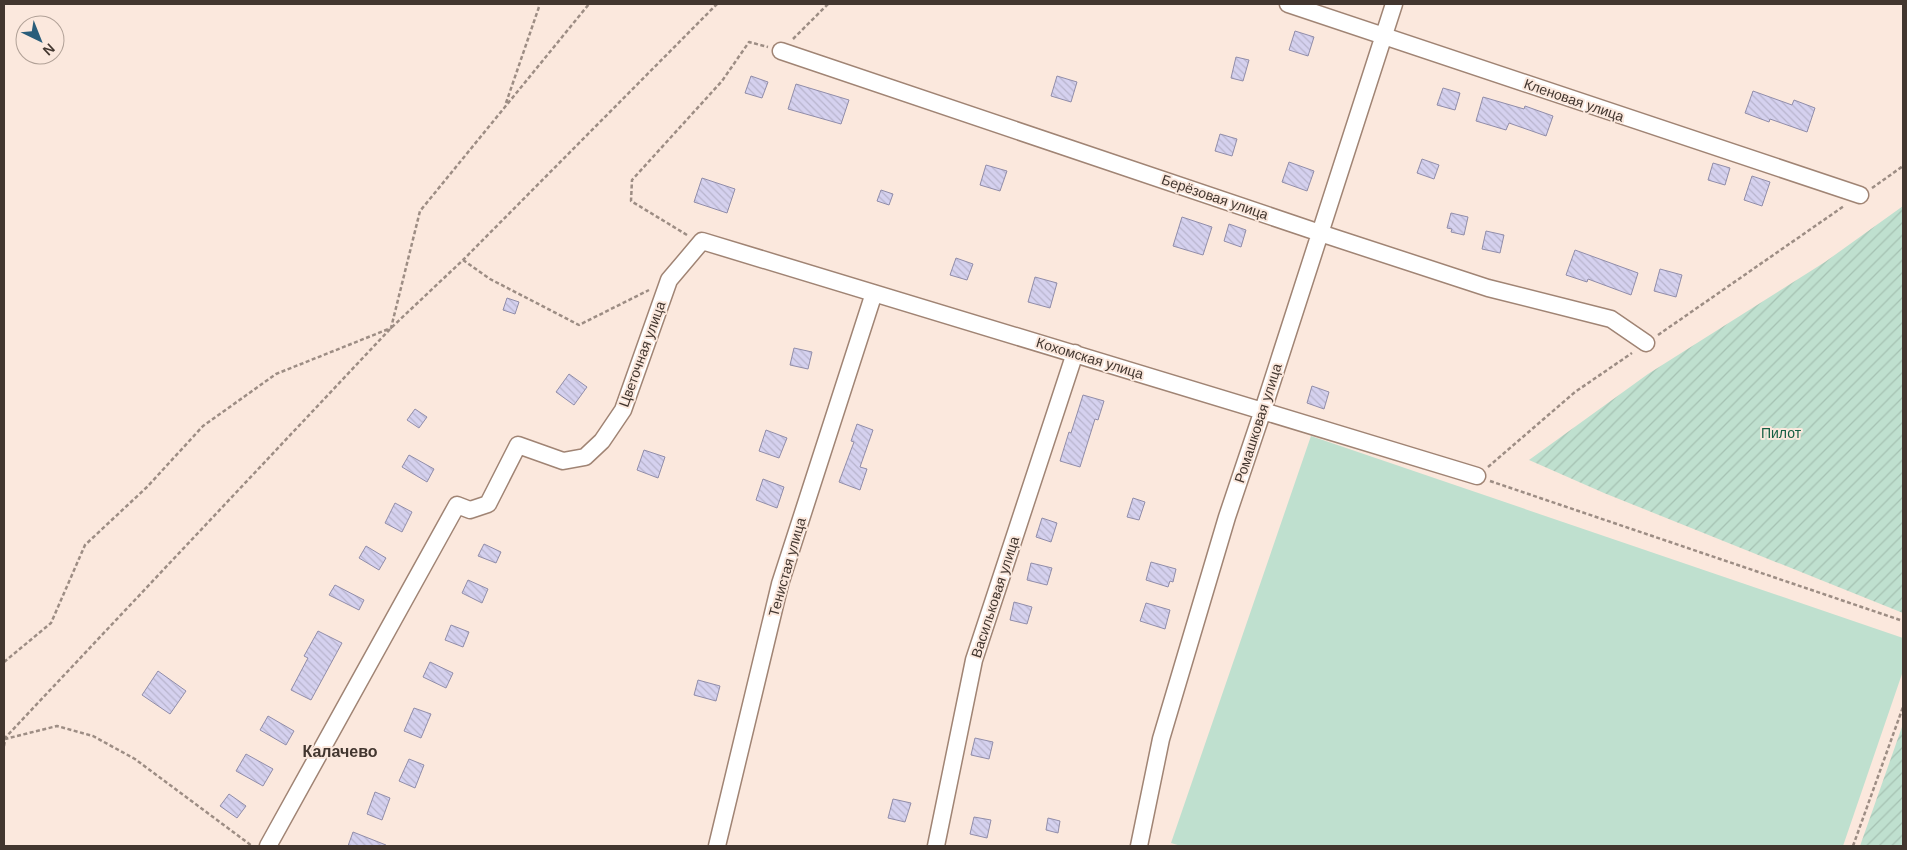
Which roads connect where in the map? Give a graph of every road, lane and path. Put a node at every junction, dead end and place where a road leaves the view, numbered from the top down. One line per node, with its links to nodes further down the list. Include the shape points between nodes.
1 (540, 4): 9 (path)
2 (589, 4): 9 (path)
3 (717, 4): 14 (path)
4 (828, 4): 8 (path)
5 (1288, 4): 7 (street, Кленовая улица)
6 (1394, 4): 7 (street, Ромашковая улица)
7 (1383, 36): 11 (street, Кленовая улица); 12 (street, Ромашковая улица)
8 (781, 50): 12 (street, Берёзовая улица); 13 (path, via 749,42 722,81 632,180 631,201 682,233)
9 (505, 107): 17 (path, via 420,211)
10 (1903, 166): 11 (path)
11 (1860, 195): 18 (path)
12 (1320, 233): 18 (street, Берёзовая улица, via 1488,288 1611,318); 20 (street, Ромашковая улица)
13 (702, 241): 15 (street, Цветочная улица); 16 (street, Кохомская улица)
14 (463, 260): 15 (path, via 490,279 579,325); 17 (path)
15 (668, 280): 28 (street, Цветочная улица, via 623,410 602,441 585,457 563,461 518,445 488,504 470,510 457,505)
16 (874, 293): 19 (street, Кохомская улица); 29 (street, Тенистая улица, via 780,584)
17 (391, 328): 23 (path, via 276,374 203,426 147,487 85,545 51,623); 25 (path)
18 (1646, 344): 21 (path, via 1575,392)
19 (1074, 353): 20 (street, Кохомская улица); 30 (street, Васильковая улица, via 974,660)
20 (1263, 410): 21 (street, Кохомская улица); 31 (street, Ромашковая улица, via 1227,517 1161,739)
21 (1477, 476): 22 (path)
22 (1903, 621)
23 (4, 662)
24 (1903, 707): 32 (path)
25 (4, 739): 26 (path); 27 (path, via 57,726 93,736 135,759)
26 (4, 746)
27 (252, 846)
28 (268, 846)
29 (718, 846)
30 (936, 846)
31 (1139, 846)
32 (1852, 846)

